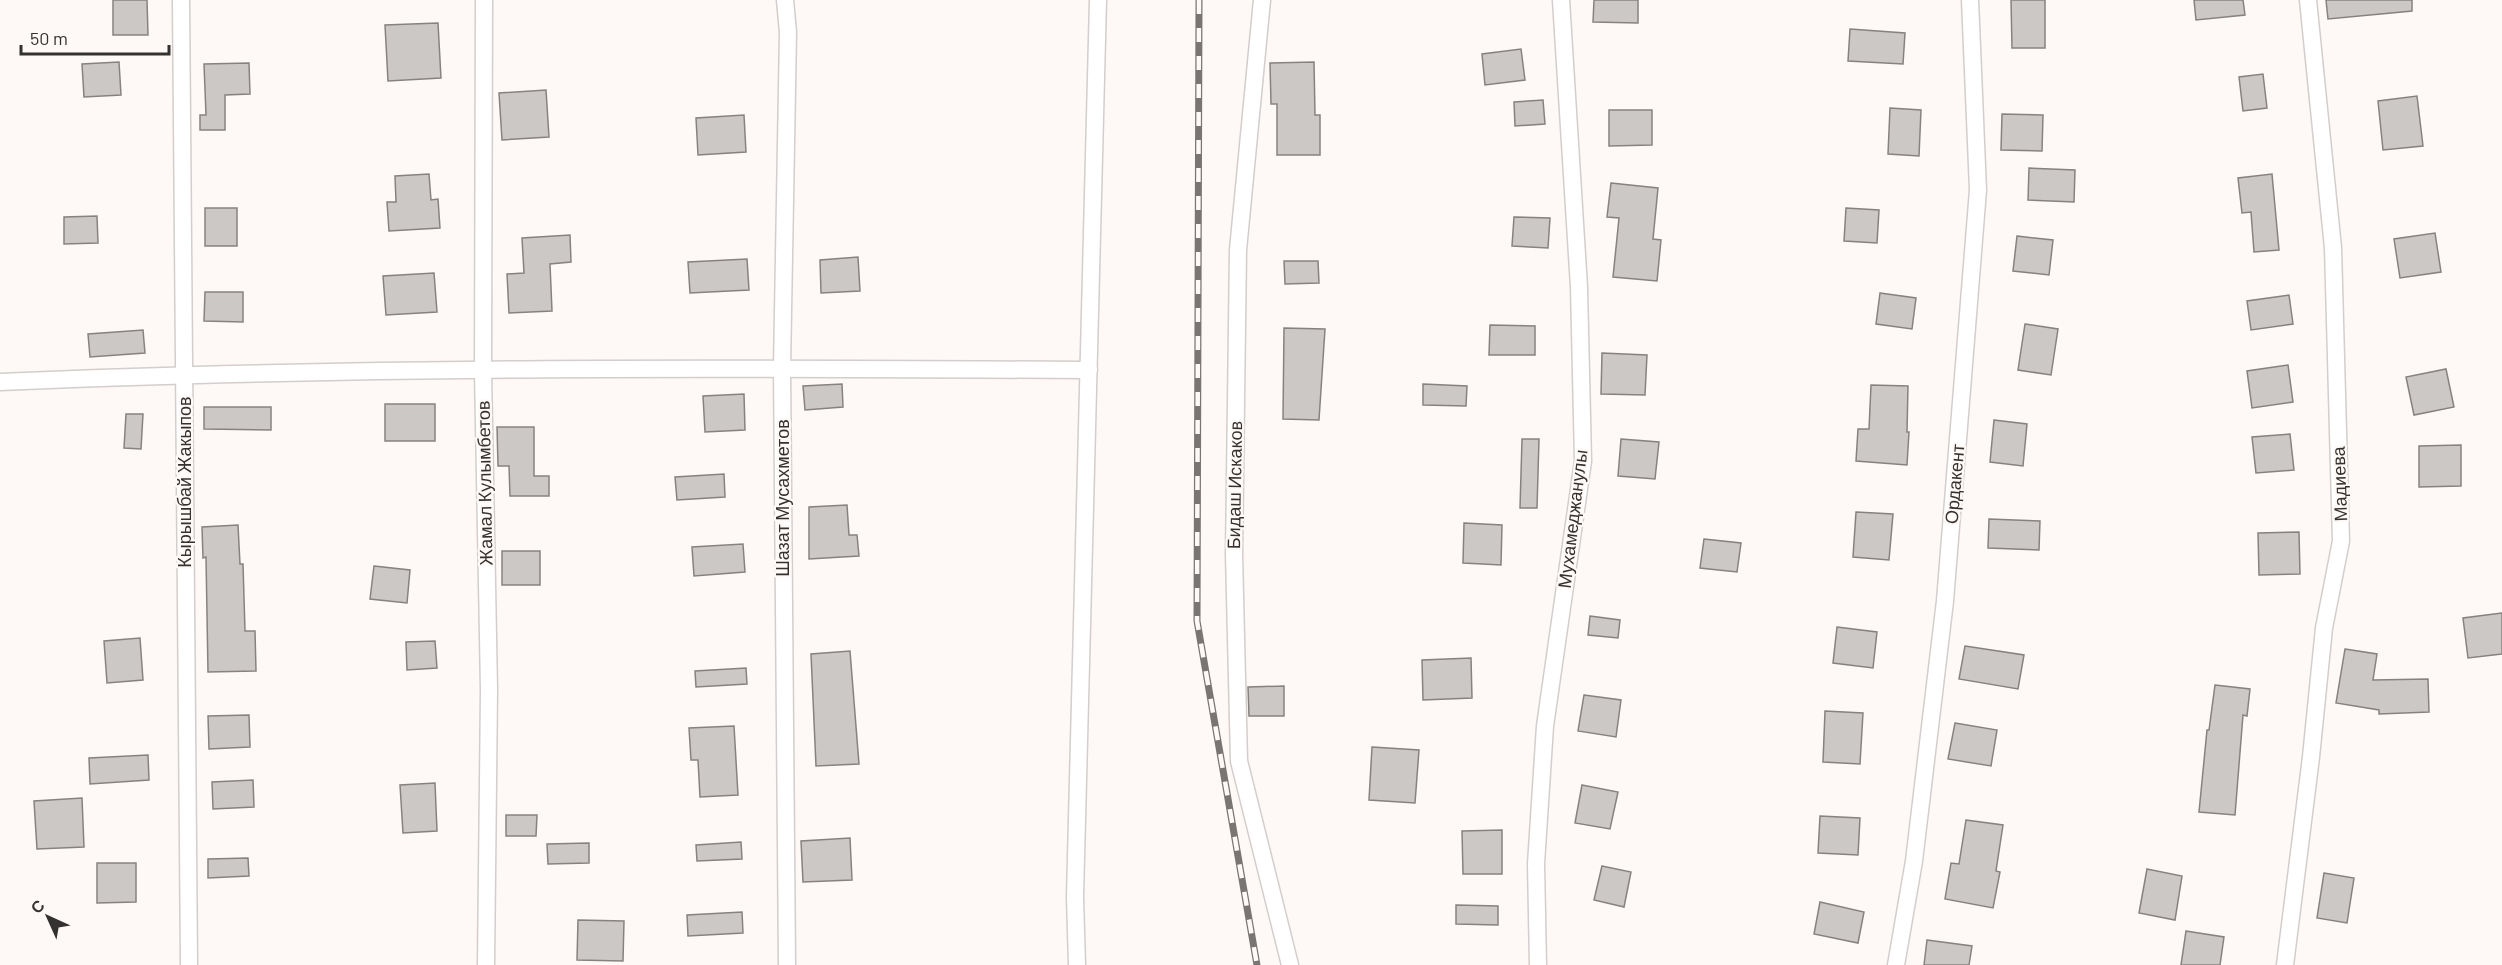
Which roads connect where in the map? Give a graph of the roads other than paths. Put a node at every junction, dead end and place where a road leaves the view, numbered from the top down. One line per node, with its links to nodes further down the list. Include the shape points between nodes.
1 (181, 0): 12 (street, Кырышбай Жакыпов)
2 (484, 0): 11 (street, Жамал Кулымбетов)
3 (785, 0): 9 (street, Шазат Мусахметов, via 788,32)
4 (1098, 0): 10 (street)
5 (1262, 0): 18 (street, Бидаш Искаков, via 1238,250 1234,554 1239,761)
6 (1561, 0): 19 (street, Мухамеджанулы, via 1579,287 1583,461 1545,726 1536,864)
7 (1970, 0): 20 (street, Ордакент, via 1978,189 1945,601 1914,861)
8 (2308, 0): 21 (street, Мадиева, via 2333,248 2341,541 2324,628)
9 (782, 368): 10 (street); 11 (street); 16 (street, Шазат Мусахметов)
10 (1089, 370): 17 (street, via 1075,897)
11 (483, 371): 12 (street); 15 (street, Жамал Кулымбетов, via 489,690)
12 (184, 374): 13 (street); 14 (street, Кырышбай Жакыпов)
13 (0, 382)
14 (189, 965)
15 (486, 965)
16 (787, 965)
17 (1077, 965)
18 (1290, 965)
19 (1538, 965)
20 (1896, 965)
21 (2285, 965)

